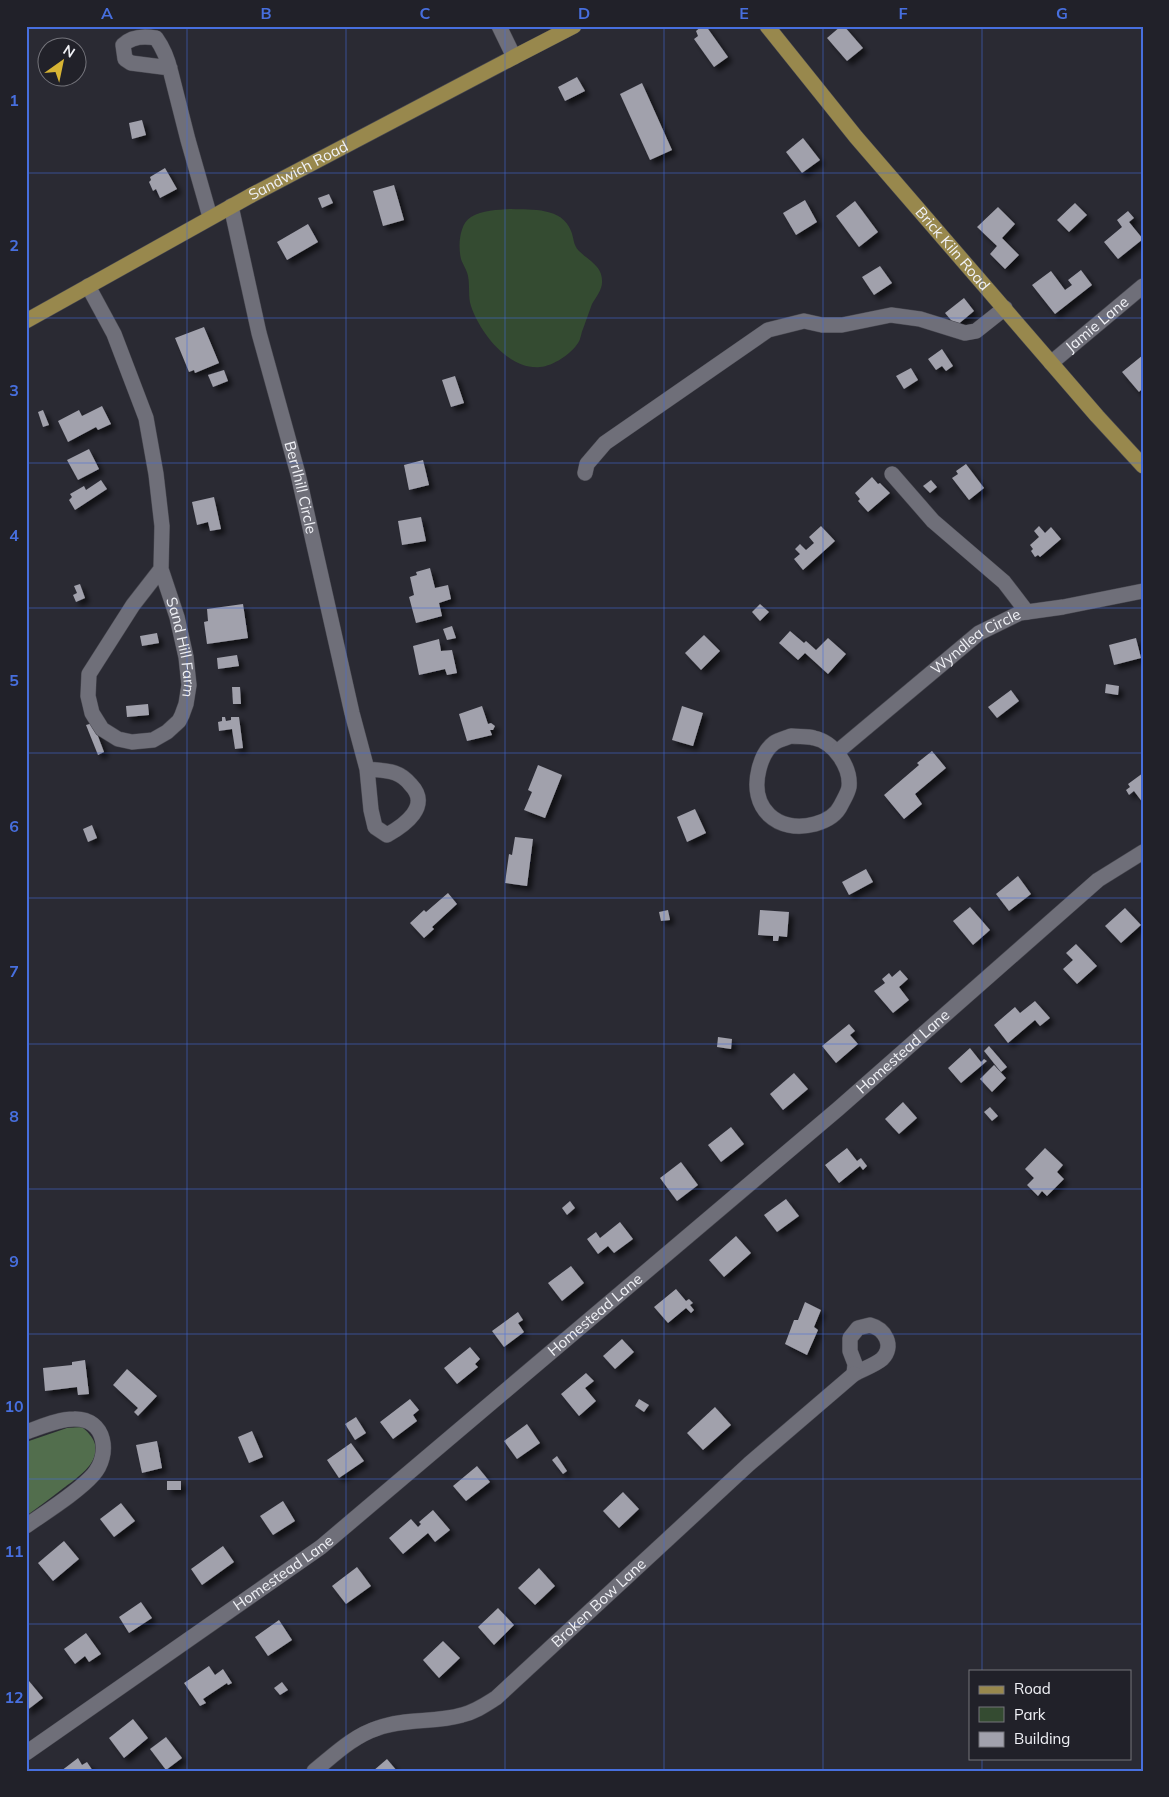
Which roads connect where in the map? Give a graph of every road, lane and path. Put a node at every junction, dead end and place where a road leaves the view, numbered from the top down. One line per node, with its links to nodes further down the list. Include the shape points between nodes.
1 (499, 26): 4 (street)
2 (574, 26): 4 (main road, Sandwich Road)
3 (767, 26): 10 (main road, Brick Kiln Road, via 856,137)
4 (514, 57): 6 (main road, Sandwich Road)
5 (170, 68): 7 (street)
6 (231, 206): 7 (main road, Sandwich Road); 20 (street, BerrIhill Circle, via 259,333 298,474)
7 (210, 217): 8 (main road, Sandwich Road)
8 (88, 286): 11 (main road, Sandwich Road); 16 (street, Sand Hill Farm, via 114,334 146,418 162,526)
9 (1143, 286): 12 (street, Jamie Lane)
10 (1004, 308): 12 (main road, Brick Kiln Road); 14 (street, via 976,331 966,333 920,319 891,315 842,325 804,321 768,330 605,442 587,464)
11 (26, 321)
12 (1051, 363): 13 (main road, Brick Kiln Road)
13 (1143, 466)
14 (585, 473)
15 (892, 474): 18 (street, via 933,521 1004,582)
16 (162, 569): 16 (street, Sand Hill Farm, via 186,657 189,685 186,704 179,721 154,740 132,742 118,739 102,730 92,713 88,696 89,674 133,605)
17 (1143, 590): 18 (street, Wyndlea Circle)
18 (1027, 612): 19 (street, Wyndlea Circle, via 979,633)
19 (837, 752): 19 (street, via 848,775 849,788 839,810 826,821 805,826 780,823 764,811 756,794 757,776 761,761 774,743 792,736 816,738)
20 (367, 769)
21 (1143, 852): 25 (street, Homestead Lane, via 1098,880 838,1109 321,1547)
22 (854, 1374): 26 (street, Broken Bow Lane, via 749,1464 496,1698 460,1716 392,1724 367,1731)
23 (26, 1432): 24 (street, via 75,1419 87,1421 104,1439 102,1464 93,1475)
24 (26, 1526)
25 (26, 1753)
26 (314, 1771)

